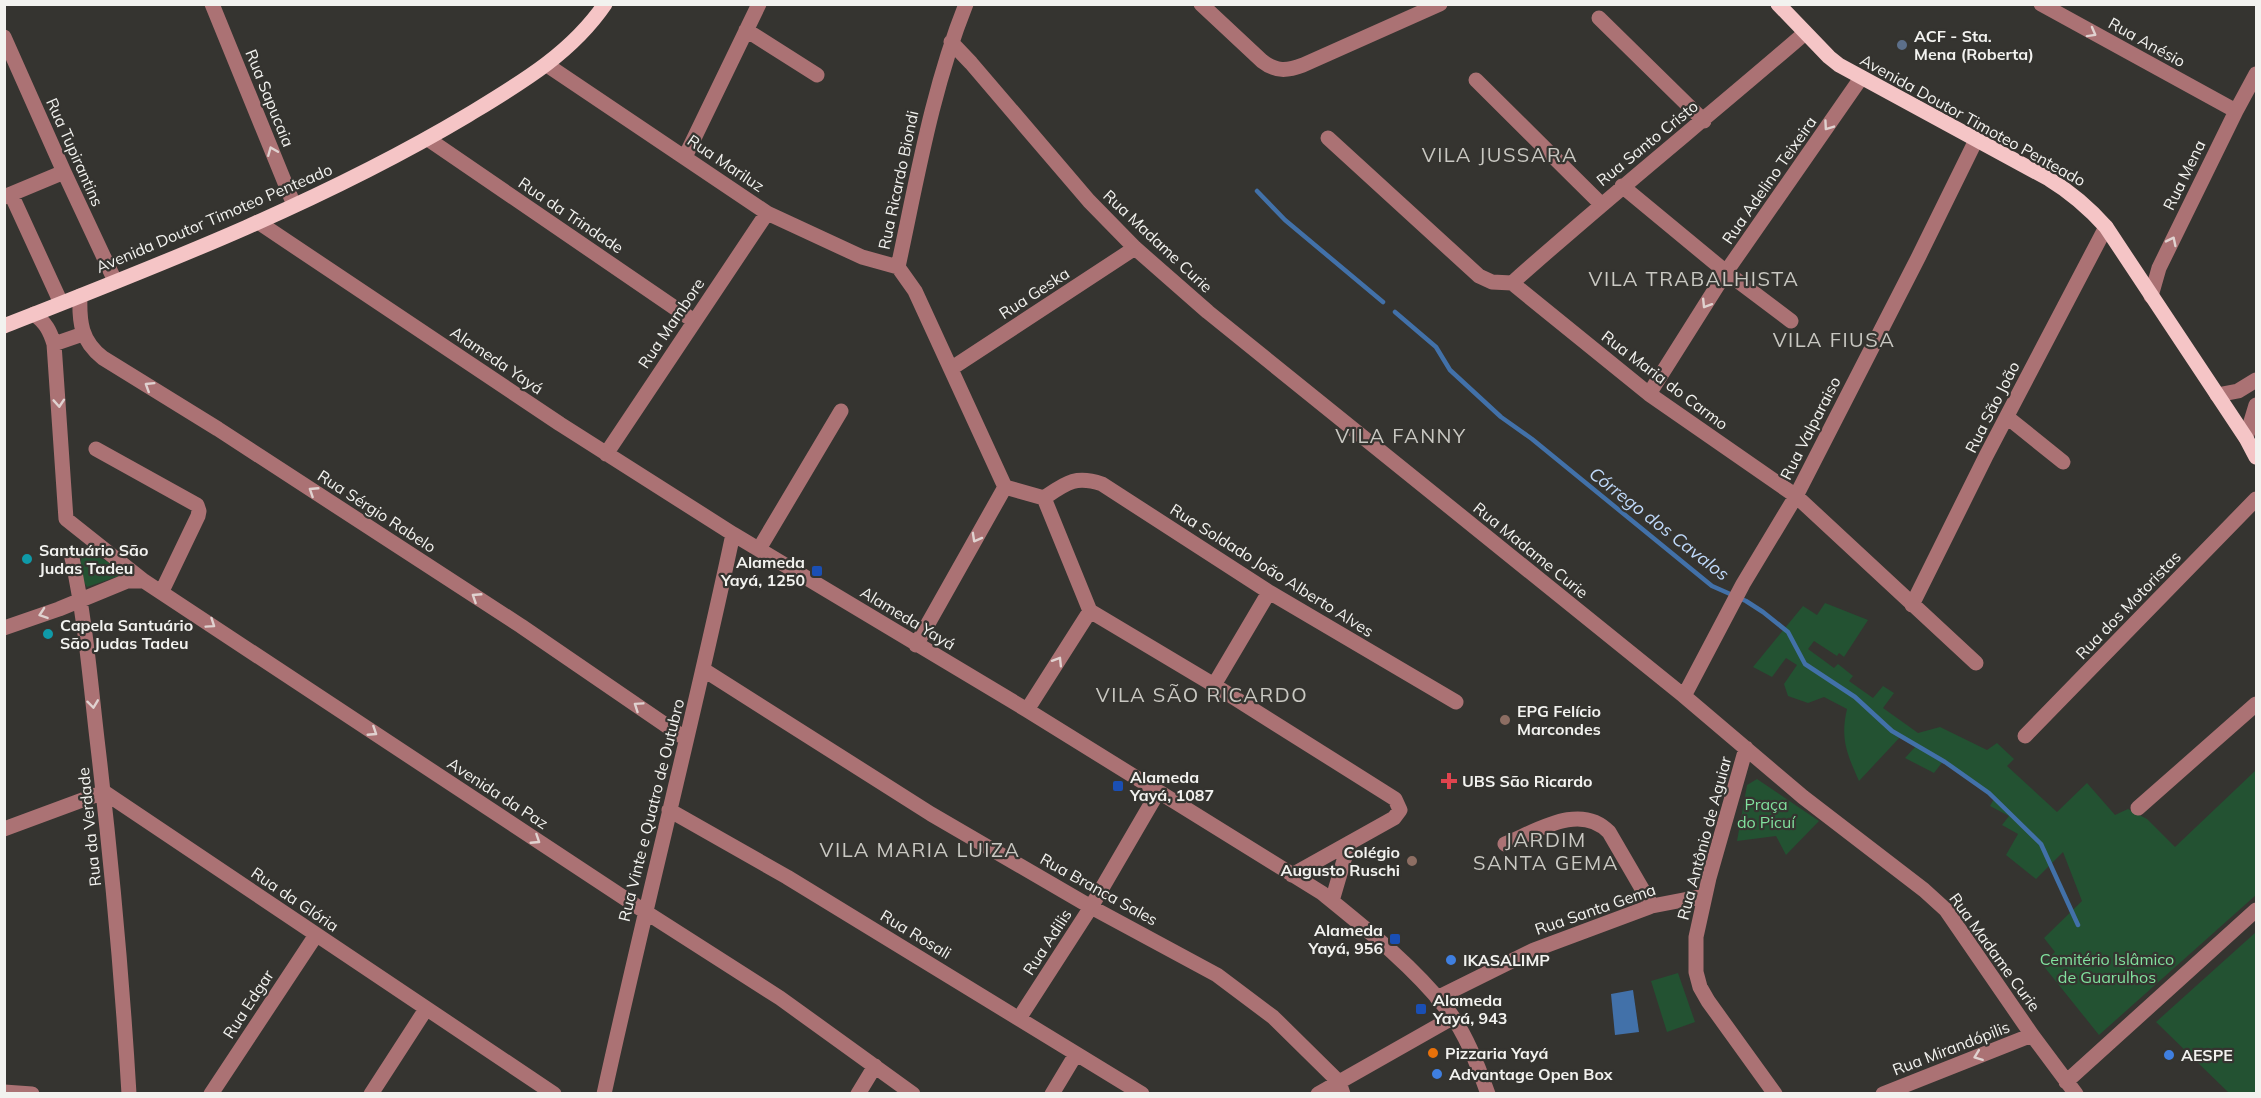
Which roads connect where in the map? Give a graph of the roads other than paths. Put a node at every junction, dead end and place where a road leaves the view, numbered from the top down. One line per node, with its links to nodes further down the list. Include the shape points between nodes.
1 (212, 4): 29 (street, Rua Sapucaia, one-way to 1)
2 (605, 4): 14 (main road, Avenida Doutor Timoteo Penteado, via 577,40)
3 (759, 4): 10 (street)
4 (966, 4): 13 (street, Rua Ricardo Biondi)
5 (1201, 4): 6 (street, via 1267,65 1282,70 1303,65)
6 (1440, 4)
7 (2041, 4): 19 (street, Rua Anésio, one-way to 19)
8 (1781, 6): 11 (main road, Avenida Doutor Timoteo Penteado)
9 (1599, 18): 20 (street)
10 (747, 30): 16 (street); 24 (street)
11 (1805, 33): 17 (main road, Avenida Doutor Timoteo Penteado, via 1829,57); 20 (street, Rua Santo Cristo)
12 (4, 37): 25 (street, Rua Tupirantins)
13 (951, 42): 33 (street, Rua Madame Curie); 34 (street, Rua Ricardo Biondi)
14 (547, 65): 22 (main road, Avenida Doutor Timoteo Penteado); 24 (street, Rua Mariluz)
15 (2256, 74): 19 (street, Rua Mena)
16 (817, 75)
17 (1861, 78): 23 (main road, Avenida Doutor Timoteo Penteado); 35 (street, Rua Adelino Teixeira, one-way to 35)
18 (1476, 80): 28 (street)
19 (2236, 111): 39 (street, Rua Mena, one-way to 19, via 2159,268)
20 (1704, 121): 26 (street, Rua Santo Cristo)
21 (1328, 138): 37 (street, Rua Maria do Carmo, via 1479,276 1492,282)
22 (428, 139): 29 (main road, Avenida Doutor Timoteo Penteado); 42 (street, Rua da Trindade)
23 (1976, 140): 32 (main road, Avenida Doutor Timoteo Penteado, via 2069,191); 60 (street, Rua Valparaiso)
24 (684, 157): 30 (street, Rua Mariluz)
25 (64, 172): 27 (street); 36 (street, Rua Tupirantins)
26 (1622, 186): 28 (street, Rua Santo Cristo); 35 (street)
27 (8, 195): 40 (street)
28 (1601, 204): 37 (street, Rua Santo Cristo)
29 (294, 206): 31 (main road, Avenida Doutor Timoteo Penteado)
30 (767, 213): 34 (street, Rua Mariluz, via 862,257); 42 (street, Rua Mambore)
31 (258, 222): 36 (main road, Avenida Doutor Timoteo Penteado); 56 (street, Alameda Yayá)
32 (2106, 227): 39 (main road, Avenida Doutor Timoteo Penteado); 53 (street, Rua São João)
33 (1135, 248): 47 (street, Rua Geska); 77 (street, Rua Madame Curie, via 1208,312)
34 (898, 267): 47 (street, Rua Ricardo Biondi, via 915,291)
35 (1726, 272): 43 (street); 49 (street, Rua Adelino Teixeira, one-way to 49)
36 (115, 281): 38 (main road, Avenida Doutor Timoteo Penteado)
37 (1512, 283): 49 (street, Rua Maria do Carmo)
38 (80, 296): 40 (main road, Avenida Doutor Timoteo Penteado); 45 (street)
39 (2151, 296): 50 (main road, Avenida Doutor Timoteo Penteado)
40 (61, 303): 41 (main road, Avenida Doutor Timoteo Penteado)
41 (34, 314): 44 (main road, Avenida Doutor Timoteo Penteado); 46 (street, via 44,321)
42 (694, 321): 56 (street, Rua Mambore)
43 (1791, 321)
44 (4, 326)
45 (82, 334): 46 (street); 82 (street, Rua Sérgio Rabelo, one-way to 45, via 502,613 103,358)
46 (54, 344): 66 (street, Avenida da Paz, one-way to 66, via 66,519)
47 (952, 368): 59 (street, Rua Ricardo Biondi)
48 (2256, 380): 50 (street, via 2238,391)
49 (1649, 394): 60 (street, Rua Maria do Carmo)
50 (2217, 395): 54 (main road, Avenida Doutor Timoteo Penteado)
51 (2256, 405): 54 (street)
52 (841, 411): 64 (street)
53 (2007, 417): 58 (street); 70 (street, Rua São João)
54 (2246, 438): 57 (main road, Avenida Doutor Timoteo Penteado)
55 (96, 449): 67 (street, via 197,505 198,516)
56 (606, 454): 63 (street, Alameda Yayá)
57 (2256, 457)
58 (2063, 462)
59 (1005, 487): 61 (street); 73 (street, one-way to 73)
60 (1796, 496): 70 (street, Rua Maria do Carmo); 77 (street, Rua Valparaiso, via 1741,588)
61 (1044, 498): 68 (street, Rua Soldado João Alberto Alves, via 1078,479 1102,484); 71 (street)
62 (2256, 499): 81 (street, Rua dos Motoristas)
63 (733, 534): 64 (street, Alameda Yayá); 75 (street, Rua Vinte e Quatro de Outubro)
64 (759, 549): 73 (street, Alameda Yayá)
65 (72, 558): 69 (street, Rua da Verdade)
66 (144, 581): 67 (street, Avenida da Paz); 69 (street, via 127,581)
67 (162, 591): 97 (street, Avenida da Paz, one-way to 97)
68 (1269, 592): 76 (street); 78 (street, Rua Soldado João Alberto Alves)
69 (81, 600): 72 (street, one-way to 72); 84 (street, Rua da Verdade, one-way to 84)
70 (1912, 605): 74 (street, Rua Maria do Carmo)
71 (1090, 611): 76 (street); 80 (street, one-way to 71)
72 (4, 628)
73 (916, 645): 80 (street, Alameda Yayá)
74 (1976, 663)
75 (704, 670): 82 (street, Rua Vinte e Quatro de Outubro); 95 (street, Rua Branca Sales, via 931,814)
76 (1214, 685): 89 (street, via 1395,799 1400,810 1394,819)
77 (1684, 696): 83 (street, Rua Madame Curie)
78 (1456, 702)
79 (2256, 704): 86 (street)
80 (1027, 710): 85 (street, Alameda Yayá)
81 (2025, 736)
82 (686, 739): 87 (street, Rua Vinte e Quatro de Outubro)
83 (1746, 748): 92 (street, Rua Antônio de Aguiar); 103 (street, Rua Madame Curie, via 1946,910)
84 (104, 792): 88 (street); 98 (street, Rua da Glória); 111 (street, Rua da Verdade, via 119,936)
85 (1158, 792): 91 (street, Alameda Yayá); 95 (street, Rua Adilis)
86 (2138, 808)
87 (669, 810): 97 (street, Rua Vinte e Quatro de Outubro); 101 (street, Rua Rosali)
88 (4, 829)
89 (1349, 843): 91 (street); 93 (street)
90 (1506, 844): 94 (street, via 1563,819 1589,819 1601,824)
91 (1292, 874): 93 (street, Alameda Yayá)
92 (1704, 896): 94 (street, Rua Santa Gema); 122 (street, Rua Antônio de Aguiar, via 1695,952 1700,987)
93 (1332, 901): 99 (street, Alameda Yayá, via 1393,953)
94 (1652, 906): 99 (street, Rua Santa Gema, via 1534,950)
95 (1091, 907): 101 (street, Rua Adilis); 107 (street, Rua Branca Sales, via 1217,975 1273,1017)
96 (2256, 910): 108 (street)
97 (644, 911): 105 (street, Avenida da Paz, via 780,998); 115 (street, Rua Vinte e Quatro de Outubro)
98 (316, 935): 100 (street, Rua da Glória); 112 (street, Rua Edgar)
99 (1437, 998): 102 (street, Alameda Yayá)
100 (426, 1009): 106 (street, Rua da Glória); 113 (street)
101 (1020, 1017): 104 (street, Rua Rosali)
102 (1452, 1018): 107 (street); 121 (street, Alameda Yayá, via 1475,1059)
103 (2032, 1035): 108 (street, Rua Madame Curie); 123 (street, Rua Mirandópilis, one-way to 123)
104 (1076, 1054): 118 (street); 119 (street, Rua Rosali)
105 (875, 1066): 116 (street); 117 (street, Avenida da Paz)
106 (538, 1088): 114 (street, Rua da Glória)
107 (1341, 1088): 120 (street)
108 (2071, 1088)
109 (4, 1092): 110 (street)
110 (32, 1094)
111 (129, 1094)
112 (211, 1094)
113 (371, 1094)
114 (554, 1094)
115 (604, 1094)
116 (858, 1094)
117 (913, 1094)
118 (1052, 1094)
119 (1142, 1094)
120 (1318, 1094)
121 (1488, 1094)
122 (1775, 1094)
123 (1883, 1094)

